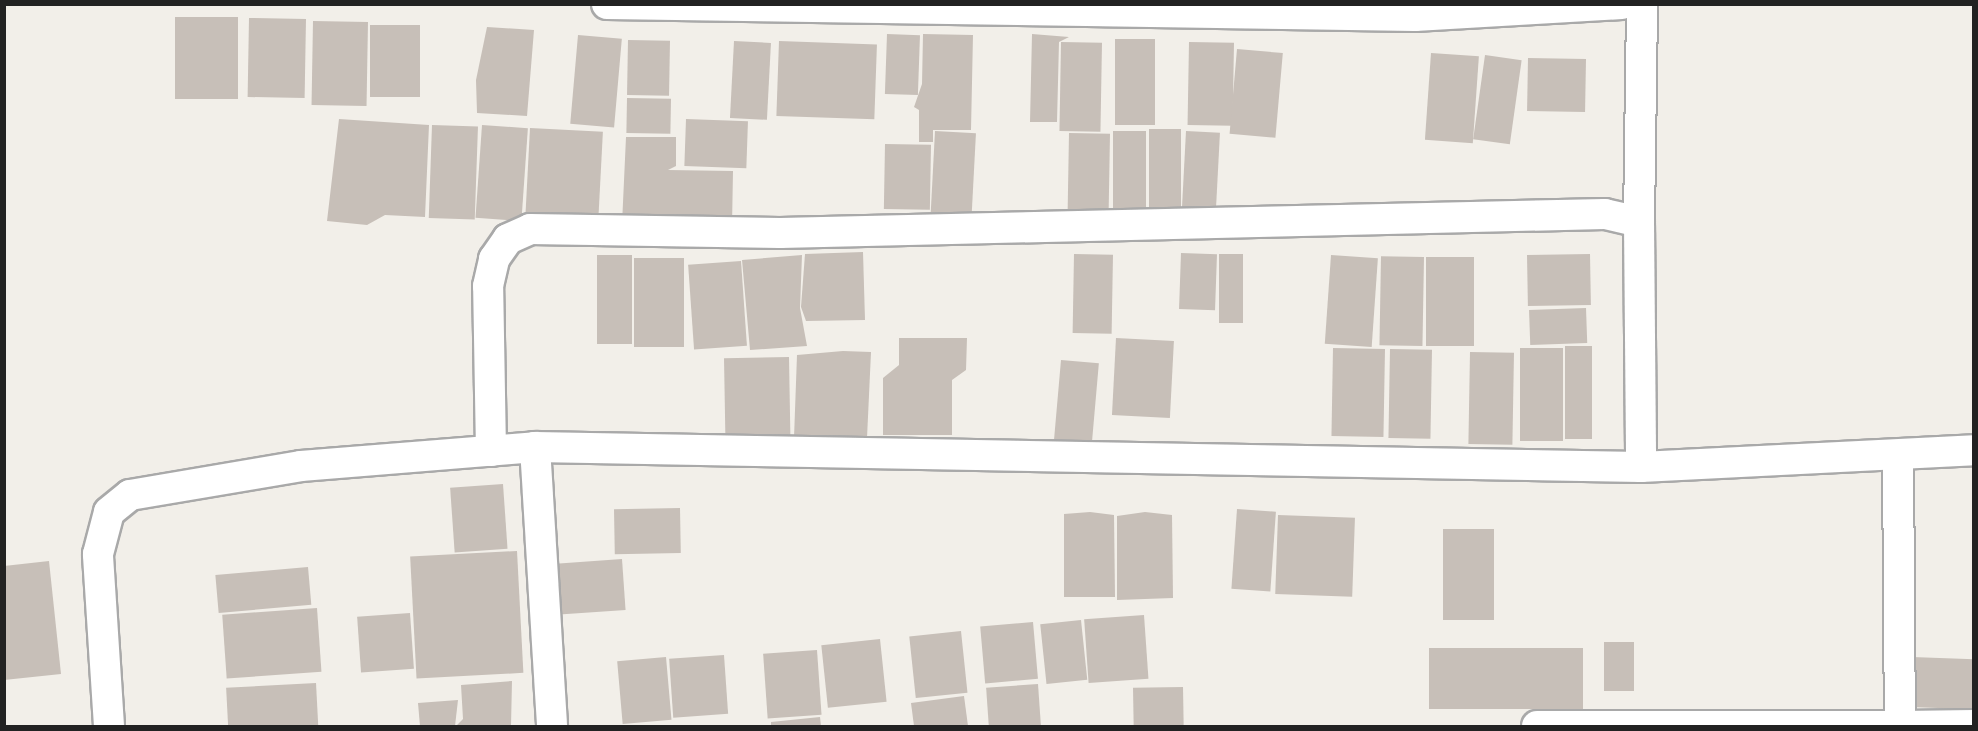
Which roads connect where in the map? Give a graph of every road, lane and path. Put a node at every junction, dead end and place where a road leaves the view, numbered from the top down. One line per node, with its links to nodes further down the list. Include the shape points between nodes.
1 (607, 4): 4 (street)
2 (1622, 4): 4 (street, via 1415,16)
3 (1642, 4): 5 (street)
4 (686, 6)
5 (1639, 222): 8 (street, via 1605,214 780,234 530,229 508,239 494,259 488,286); 10 (street)
6 (536, 447): 8 (street); 10 (street); 13 (street)
7 (1974, 450): 9 (street)
8 (491, 451): 12 (street, via 301,466 130,495 109,512 99,554)
9 (1898, 454): 10 (street); 16 (street)
10 (1641, 467)
11 (1974, 725): 16 (street)
12 (109, 726)
13 (552, 726)
14 (1537, 726): 15 (street)
15 (1893, 726)
16 (1901, 726)

